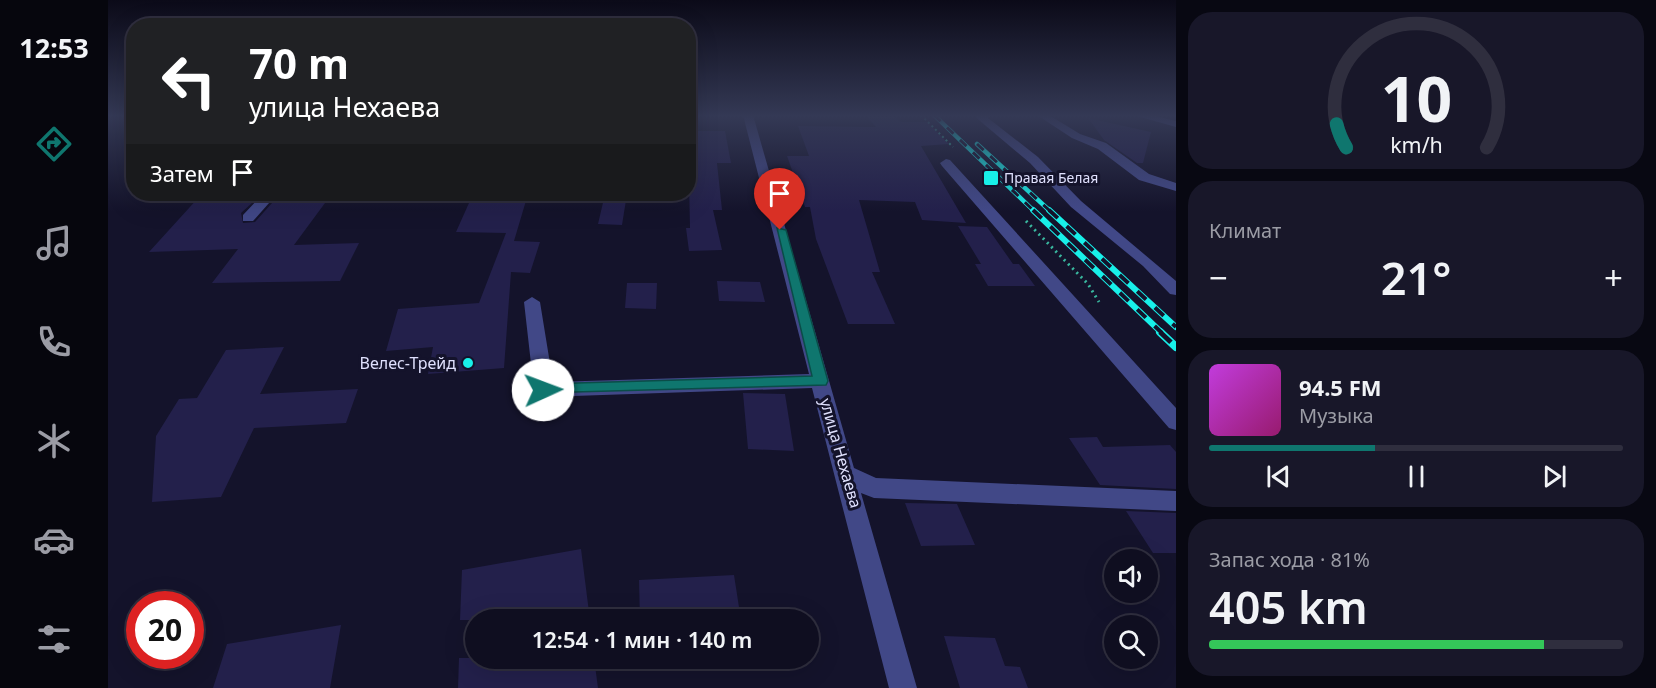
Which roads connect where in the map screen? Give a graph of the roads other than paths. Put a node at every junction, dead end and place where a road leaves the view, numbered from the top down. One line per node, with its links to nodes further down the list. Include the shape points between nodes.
1 (757, 147): 10 (street, улица Нехаева)
2 (1018, 147): 8 (street, via 1076,204)
3 (1103, 147): 5 (street, via 1144,177)
4 (946, 163): 11 (street)
5 (1176, 187)
6 (264, 201): 7 (street)
7 (248, 218)
8 (1176, 290)
9 (532, 302): 10 (street, via 543,390)
10 (821, 381): 12 (street, улица Нехаева)
11 (1176, 422)
12 (848, 475): 13 (street, via 874,488); 14 (street, улица Нехаева)
13 (1176, 501)
14 (903, 688)

